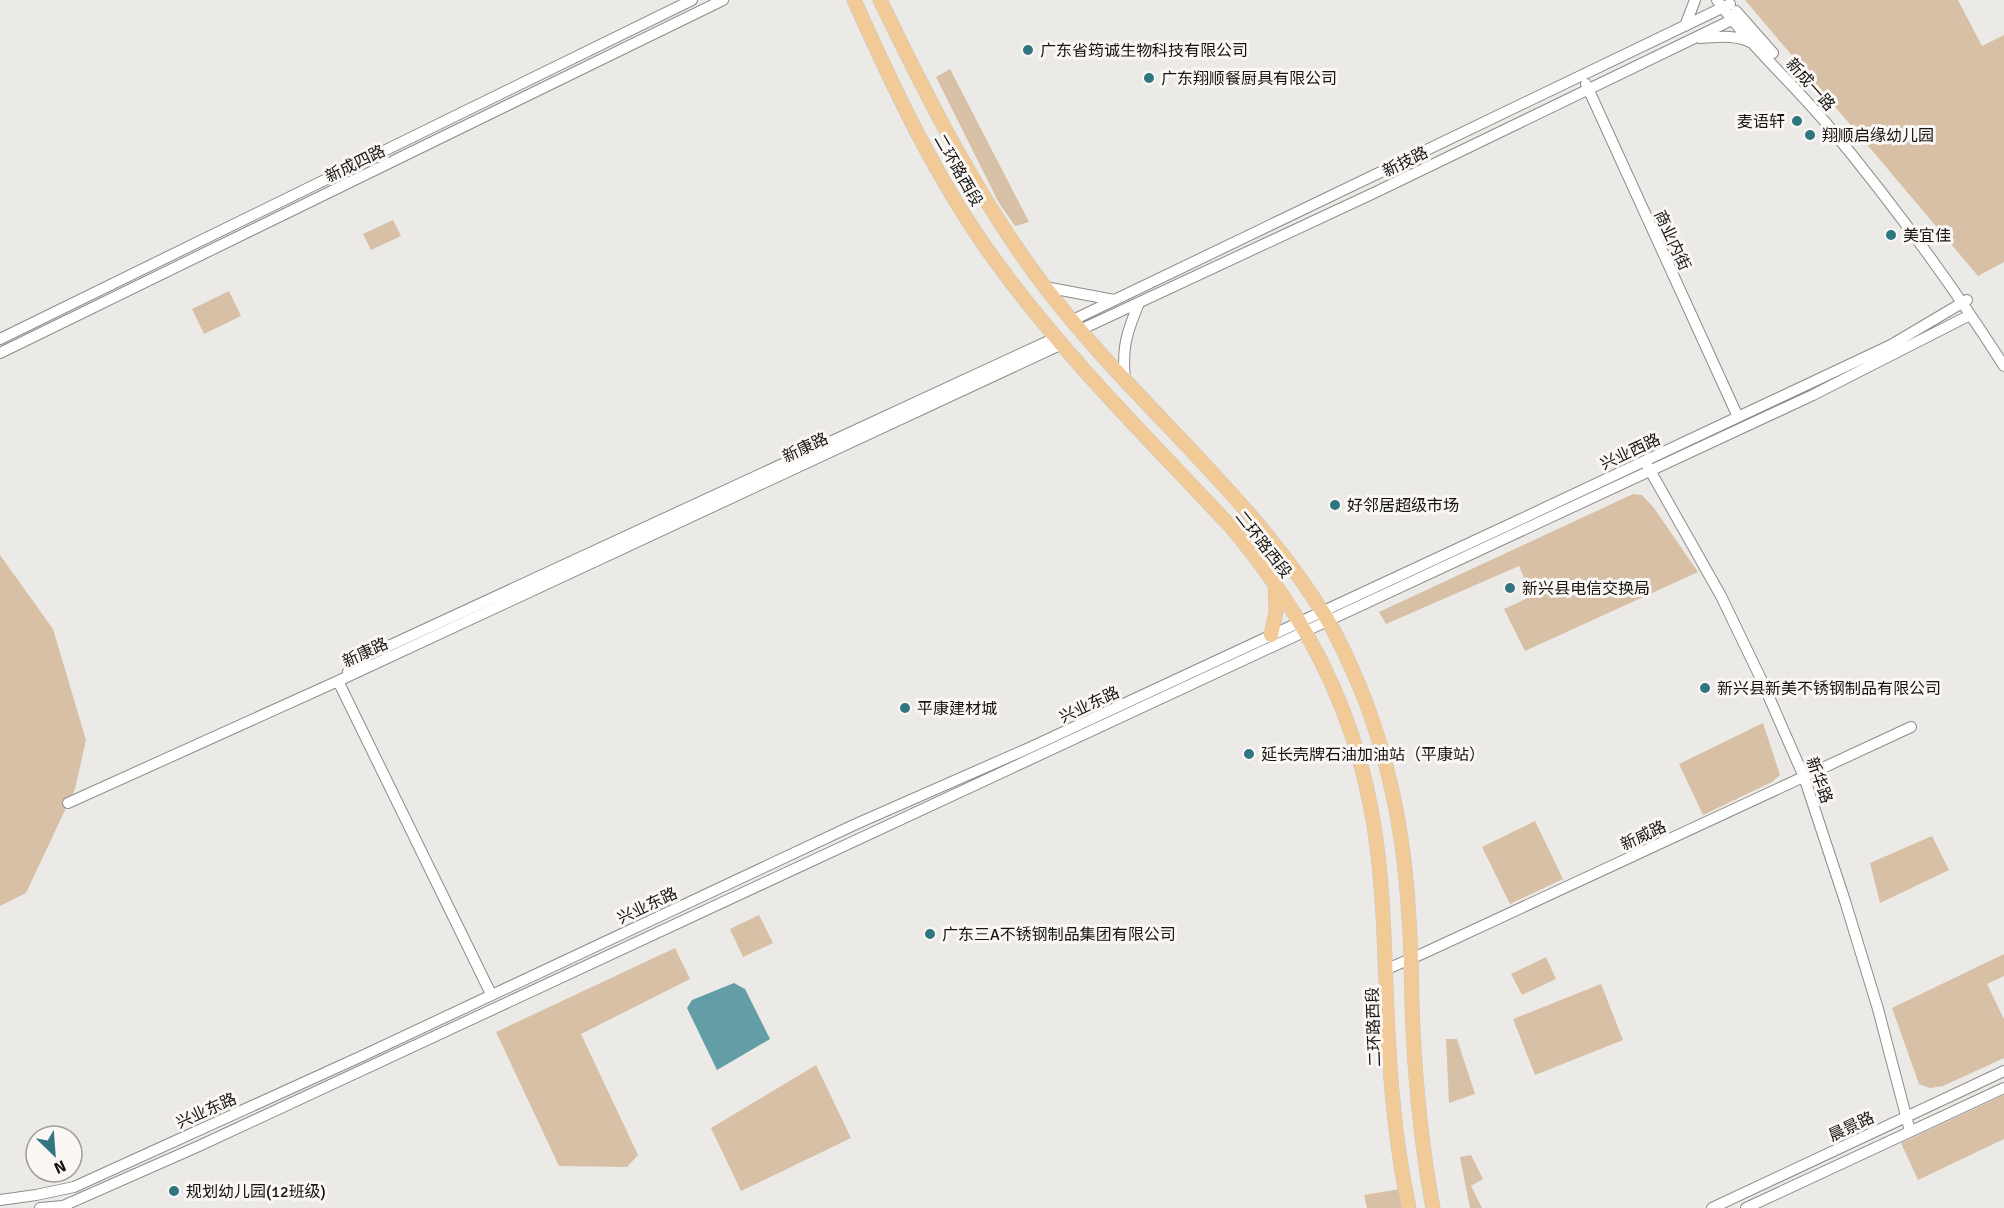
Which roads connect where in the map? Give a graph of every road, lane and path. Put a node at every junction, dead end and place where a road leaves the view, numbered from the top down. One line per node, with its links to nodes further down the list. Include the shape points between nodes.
1 (692, 0): 19 (street, 新成四路)
2 (723, 0): 22 (street, 新成四路)
3 (854, 0): 20 (main road, 二环路西段, via 940,175 993,258)
4 (880, 0): 13 (main road, 二环路西段, via 961,158)
5 (1695, 0): 8 (street)
6 (1724, 3): 7 (street, 新成一路); 8 (street, 新技路)
7 (1736, 18): 9 (street, 新技路); 10 (street, 新成一路); 15 (street, 新成一路, via 1839,128 1890,192)
8 (1685, 26): 11 (street, 新技路)
9 (1693, 39): 10 (street, via 1724,37 1746,40); 12 (street, 新技路)
10 (1758, 47): 15 (street, 新成一路, via 1826,123)
11 (1582, 76): 12 (street, 商业内街); 14 (street, 新技路)
12 (1588, 89): 16 (street, 新技路); 25 (street, 商业内街)
13 (1045, 287): 14 (street); 18 (main road, 二环路西段)
14 (1114, 300): 18 (street, 新技路)
15 (1964, 301): 17 (street, 新成一路); 21 (street, 新成一路); 25 (street, 兴业西路, via 1891,345)
16 (1138, 303): 18 (street, 新技路); 24 (street, via 1126,334)
17 (1970, 315): 23 (street, 新成一路); 26 (street, 兴业西路, via 1813,395)
18 (1076, 325): 24 (main road, 二环路西段)
19 (0, 339)
20 (1057, 342): 27 (main road, 二环路西段, via 1231,527); 31 (street, 新康路, via 367,656)
21 (2004, 352)
22 (0, 353)
23 (2004, 366)
24 (1125, 382): 28 (main road, 二环路西段, via 1236,498 1275,544)
25 (1738, 417): 26 (street, 兴业西路)
26 (1648, 466): 28 (street, 兴业西路); 33 (street, 新华路, via 1721,596)
27 (1275, 583): 29 (main road, 二环路西段); 30 (main road, via 1276,612)
28 (1326, 617): 29 (street, 兴业西路); 35 (main road, 二环路西段, via 1362,693 1388,774 1406,875)
29 (1304, 627): 30 (street, 兴业东路); 36 (main road, 二环路西段, via 1346,717 1372,814); 43 (street, 兴业东路, via 199,1146 63,1206)
30 (1271, 635): 37 (street, 兴业东路)
31 (338, 681): 34 (street, 新康路); 37 (street)
32 (1911, 727): 33 (street, 新威路)
33 (1804, 777): 35 (street, 新威路); 40 (street, 新华路, via 1875,998)
34 (68, 803)
35 (1411, 959): 36 (street, 新威路); 45 (main road, 二环路西段, via 1418,1102)
36 (1387, 969): 44 (main road, 二环路西段, via 1394,1111)
37 (491, 994): 42 (street, 兴业东路, via 74,1186)
38 (2004, 1071): 40 (street, 晨景路)
39 (2004, 1088): 41 (street, 晨景路)
40 (1907, 1117): 41 (street, 新华路); 46 (street, 晨景路)
41 (1910, 1131): 47 (street, 晨景路)
42 (0, 1200)
43 (40, 1208)
44 (1409, 1208)
45 (1433, 1208)
46 (1712, 1208)
47 (1746, 1208)

